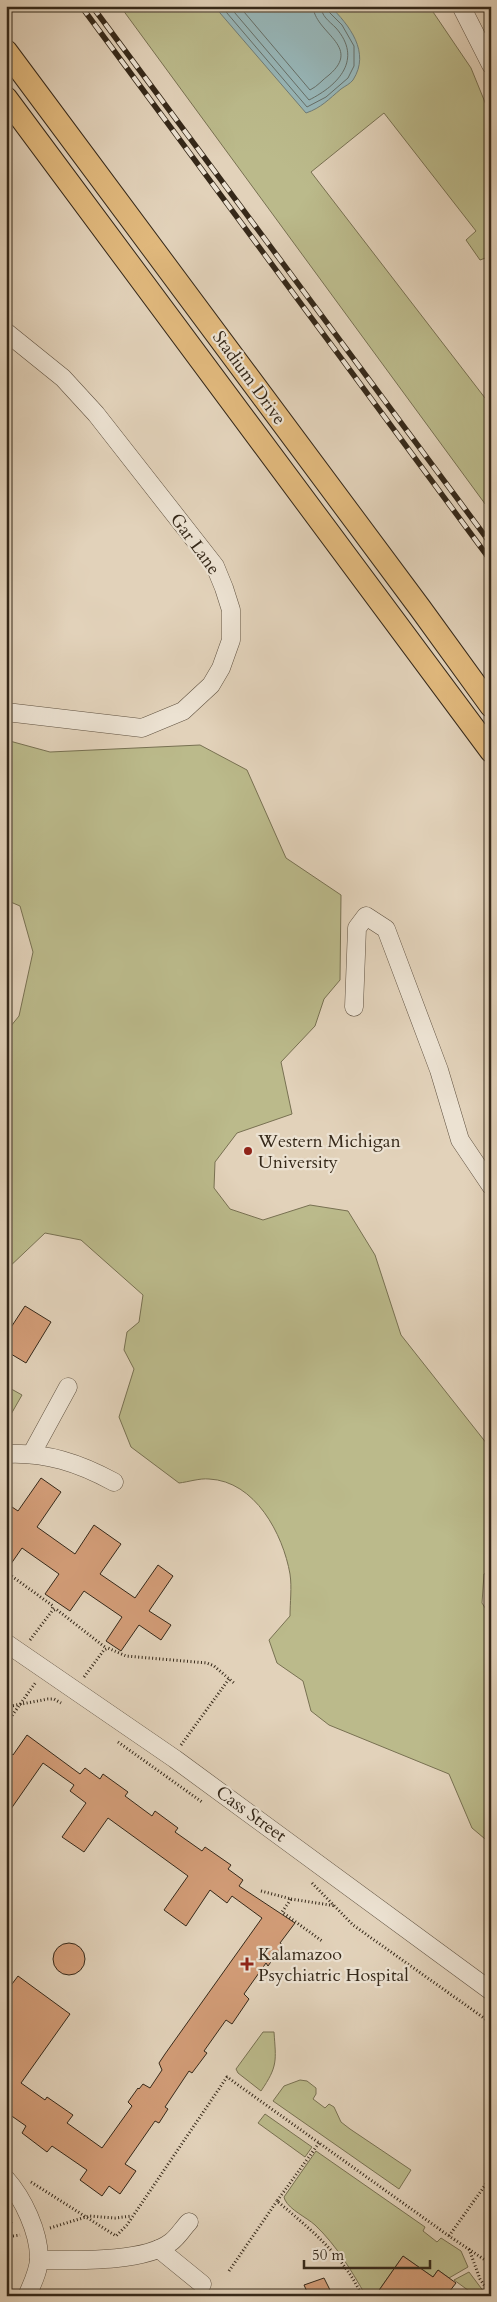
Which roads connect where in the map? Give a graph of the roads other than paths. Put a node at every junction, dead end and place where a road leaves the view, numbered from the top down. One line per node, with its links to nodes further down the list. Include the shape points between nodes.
1 (461, 6): 3 (street)
2 (6, 51): 6 (main road, Stadium Drive)
3 (491, 65)
4 (6, 98): 8 (main road, Stadium Drive)
5 (6, 332): 7 (street, Gar Lane, via 63,378 96,414 215,566 231,610 232,625 228,651 211,685 183,711 170,718 142,728)
6 (491, 706)
7 (6, 712)
8 (491, 751)
9 (354, 1007): 10 (street, via 357,928 366,916 386,930 439,1070 460,1140)
10 (491, 1186)
11 (68, 1387): 12 (street)
12 (32, 1453): 13 (street); 14 (street, via 92,1470)
13 (6, 1454)
14 (114, 1482)
15 (11, 1647): 16 (street, Cass Street, via 251,1814)
16 (491, 1991)
17 (6, 2179): 20 (street, via 14,2188 34,2232)
18 (189, 2222): 19 (street, via 172,2242)
19 (159, 2249): 20 (street, via 116,2258); 21 (street)
20 (39, 2260): 22 (street)
21 (202, 2284)
22 (27, 2296)

